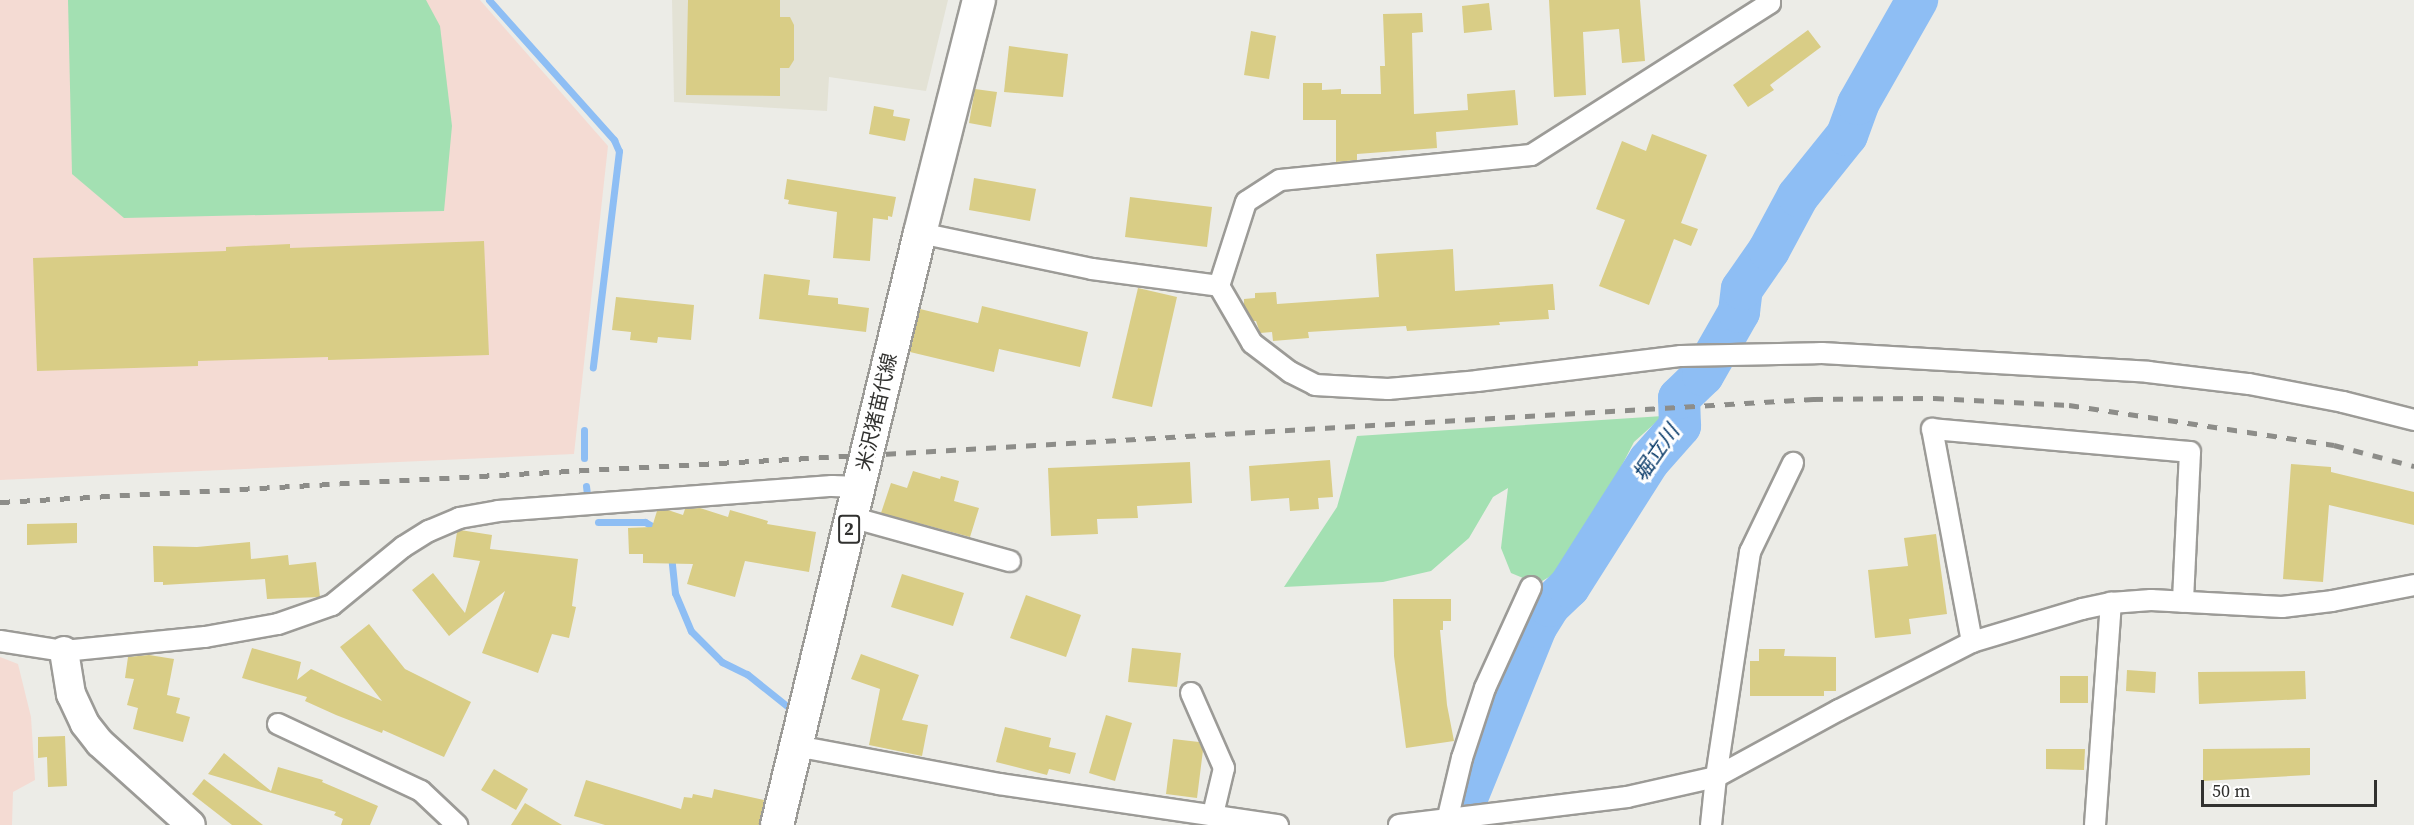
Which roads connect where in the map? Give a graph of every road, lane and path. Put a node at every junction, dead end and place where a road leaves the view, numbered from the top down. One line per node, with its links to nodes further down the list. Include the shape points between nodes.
1 (979, 0): 3 (main road, 米沢猪苗代線 / 2)
2 (1770, 0): 4 (street, via 1531,155 1280,180 1246,202)
3 (920, 233): 4 (street, via 1092,269); 7 (main road, 米沢猪苗代線 / 2)
4 (1219, 286): 5 (street, via 1252,343 1290,372 1315,384 1388,389 1681,356 1822,353 2148,372 2249,384)
5 (2414, 420)
6 (1793, 463): 19 (street, via 1750,552)
7 (855, 502): 8 (street); 15 (street, via 832,486 498,511 459,518 403,548 332,605 305,615 205,637); 18 (main road, 米沢猪苗代線 / 2)
8 (1010, 561)
9 (2414, 585): 11 (street, via 2282,607)
10 (1531, 587): 21 (street, via 1485,688 1462,758)
11 (2183, 602): 12 (street); 14 (street, via 2190,452 1932,429)
12 (2111, 603): 14 (street); 28 (street)
13 (0, 641): 15 (street)
14 (1972, 642): 19 (street)
15 (64, 651): 22 (street, via 71,694 85,724 100,743)
16 (1191, 693): 20 (street, via 1224,768)
17 (278, 724): 23 (street, via 421,791)
18 (796, 746): 20 (street, via 999,784); 24 (main road, 米沢猪苗代線 / 2)
19 (1716, 777): 21 (street, via 1627,797); 27 (street)
20 (1213, 814): 25 (street)
21 (1450, 820): 26 (street)
22 (191, 825)
23 (457, 825)
24 (777, 825)
25 (1278, 825)
26 (1399, 825)
27 (1712, 825)
28 (2095, 825)

